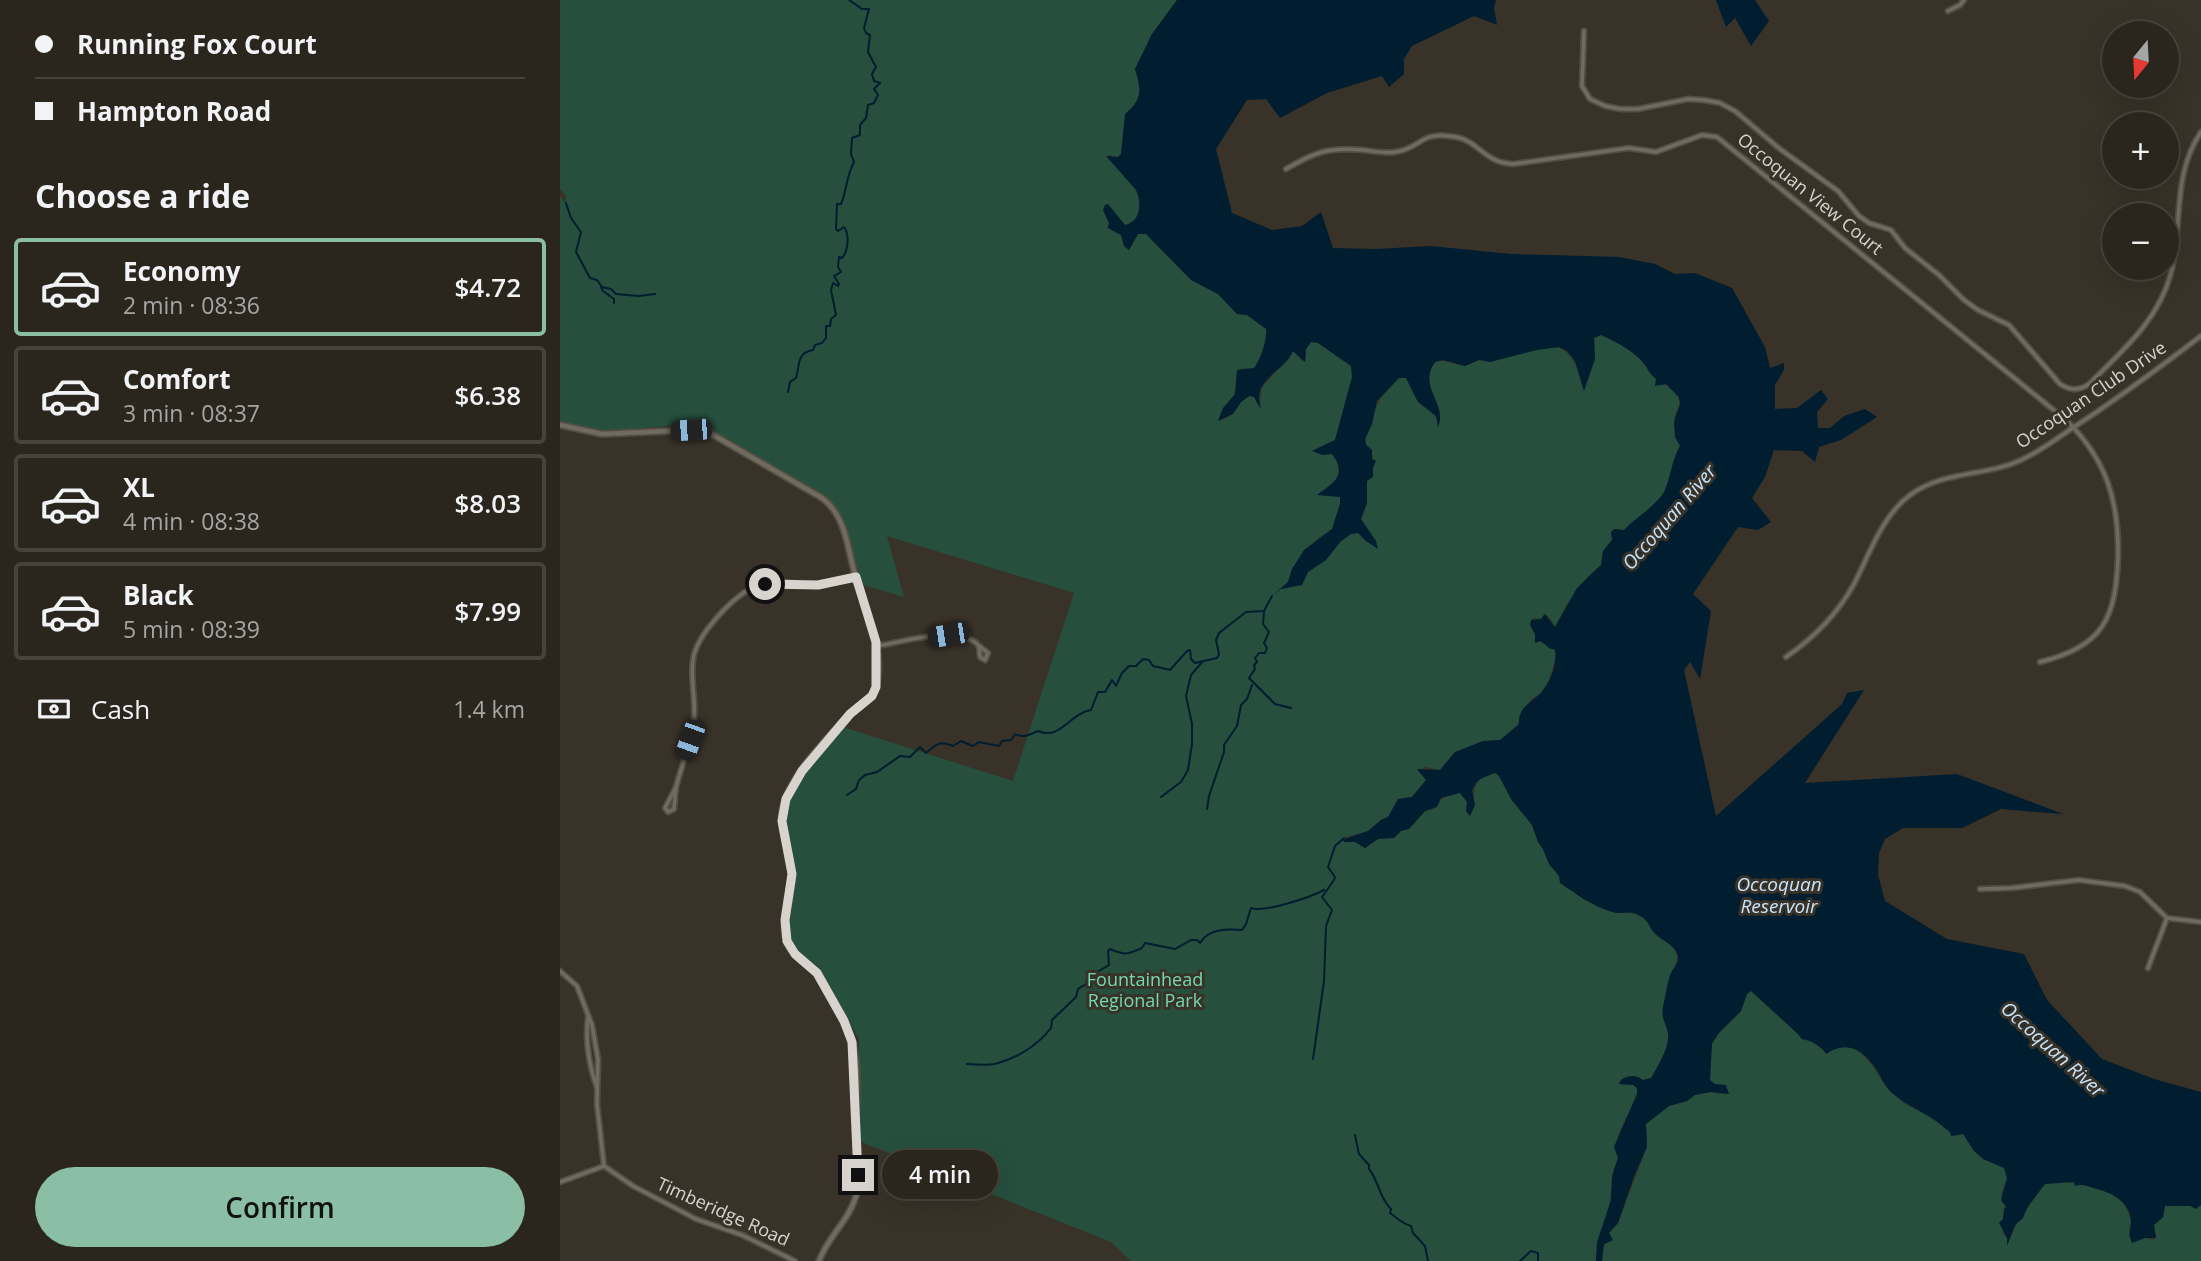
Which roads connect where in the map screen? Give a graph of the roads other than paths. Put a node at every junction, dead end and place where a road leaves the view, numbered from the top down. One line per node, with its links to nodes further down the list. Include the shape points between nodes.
1 (1964, 0): 2 (street)
2 (1948, 11)
3 (1584, 31): 4 (street, via 1581,86 1590,99 1620,110 1688,99 1720,103 1735,111 1838,191 1859,216 1891,230 1964,300 2009,325 2069,389 2089,384 2136,337 2158,306 2171,271 2184,168)
4 (2201, 132)
5 (1286, 169): 8 (street, Occoquan View Court, via 1319,152 1395,152 1433,135 1460,138 1496,162 1513,164 1629,148 1656,152 1711,135)
6 (2201, 336): 8 (street, Occoquan Club Drive)
7 (560, 425): 9 (street, via 602,434 691,430 716,436 831,506 842,524)
8 (2073, 428): 12 (street, Occoquan Club Drive, via 2019,461 1946,477 1905,499 1883,527 1833,615 1811,640); 13 (street, via 2096,459 2114,498 2119,529 2116,594 2107,619 2089,641 2069,654)
9 (856, 577): 10 (street); 14 (street, via 825,584 758,585 719,616 700,639 694,655 694,717)
10 (877, 646): 11 (street, via 954,635 968,637); 25 (street, via 874,692 814,754 788,793 782,815 792,874 785,920 787,941 819,976 847,1027 855,1058 858,1190)
11 (979, 646)
12 (1786, 657)
13 (2040, 662)
14 (676, 787): 14 (street, via 665,808 668,812 674,809)
15 (1980, 889): 16 (street, via 2079,880 2125,886 2140,891)
16 (2167, 918): 17 (street); 18 (street)
17 (2201, 922)
18 (2148, 968)
19 (560, 971): 20 (street, via 577,986)
20 (588, 1016): 21 (street, via 587,1039); 21 (street, via 598,1059)
21 (597, 1087): 22 (street)
22 (604, 1166): 23 (street); 24 (street, Timberidge Road, via 696,1219)
23 (560, 1182)
24 (795, 1261)
25 (819, 1261)

